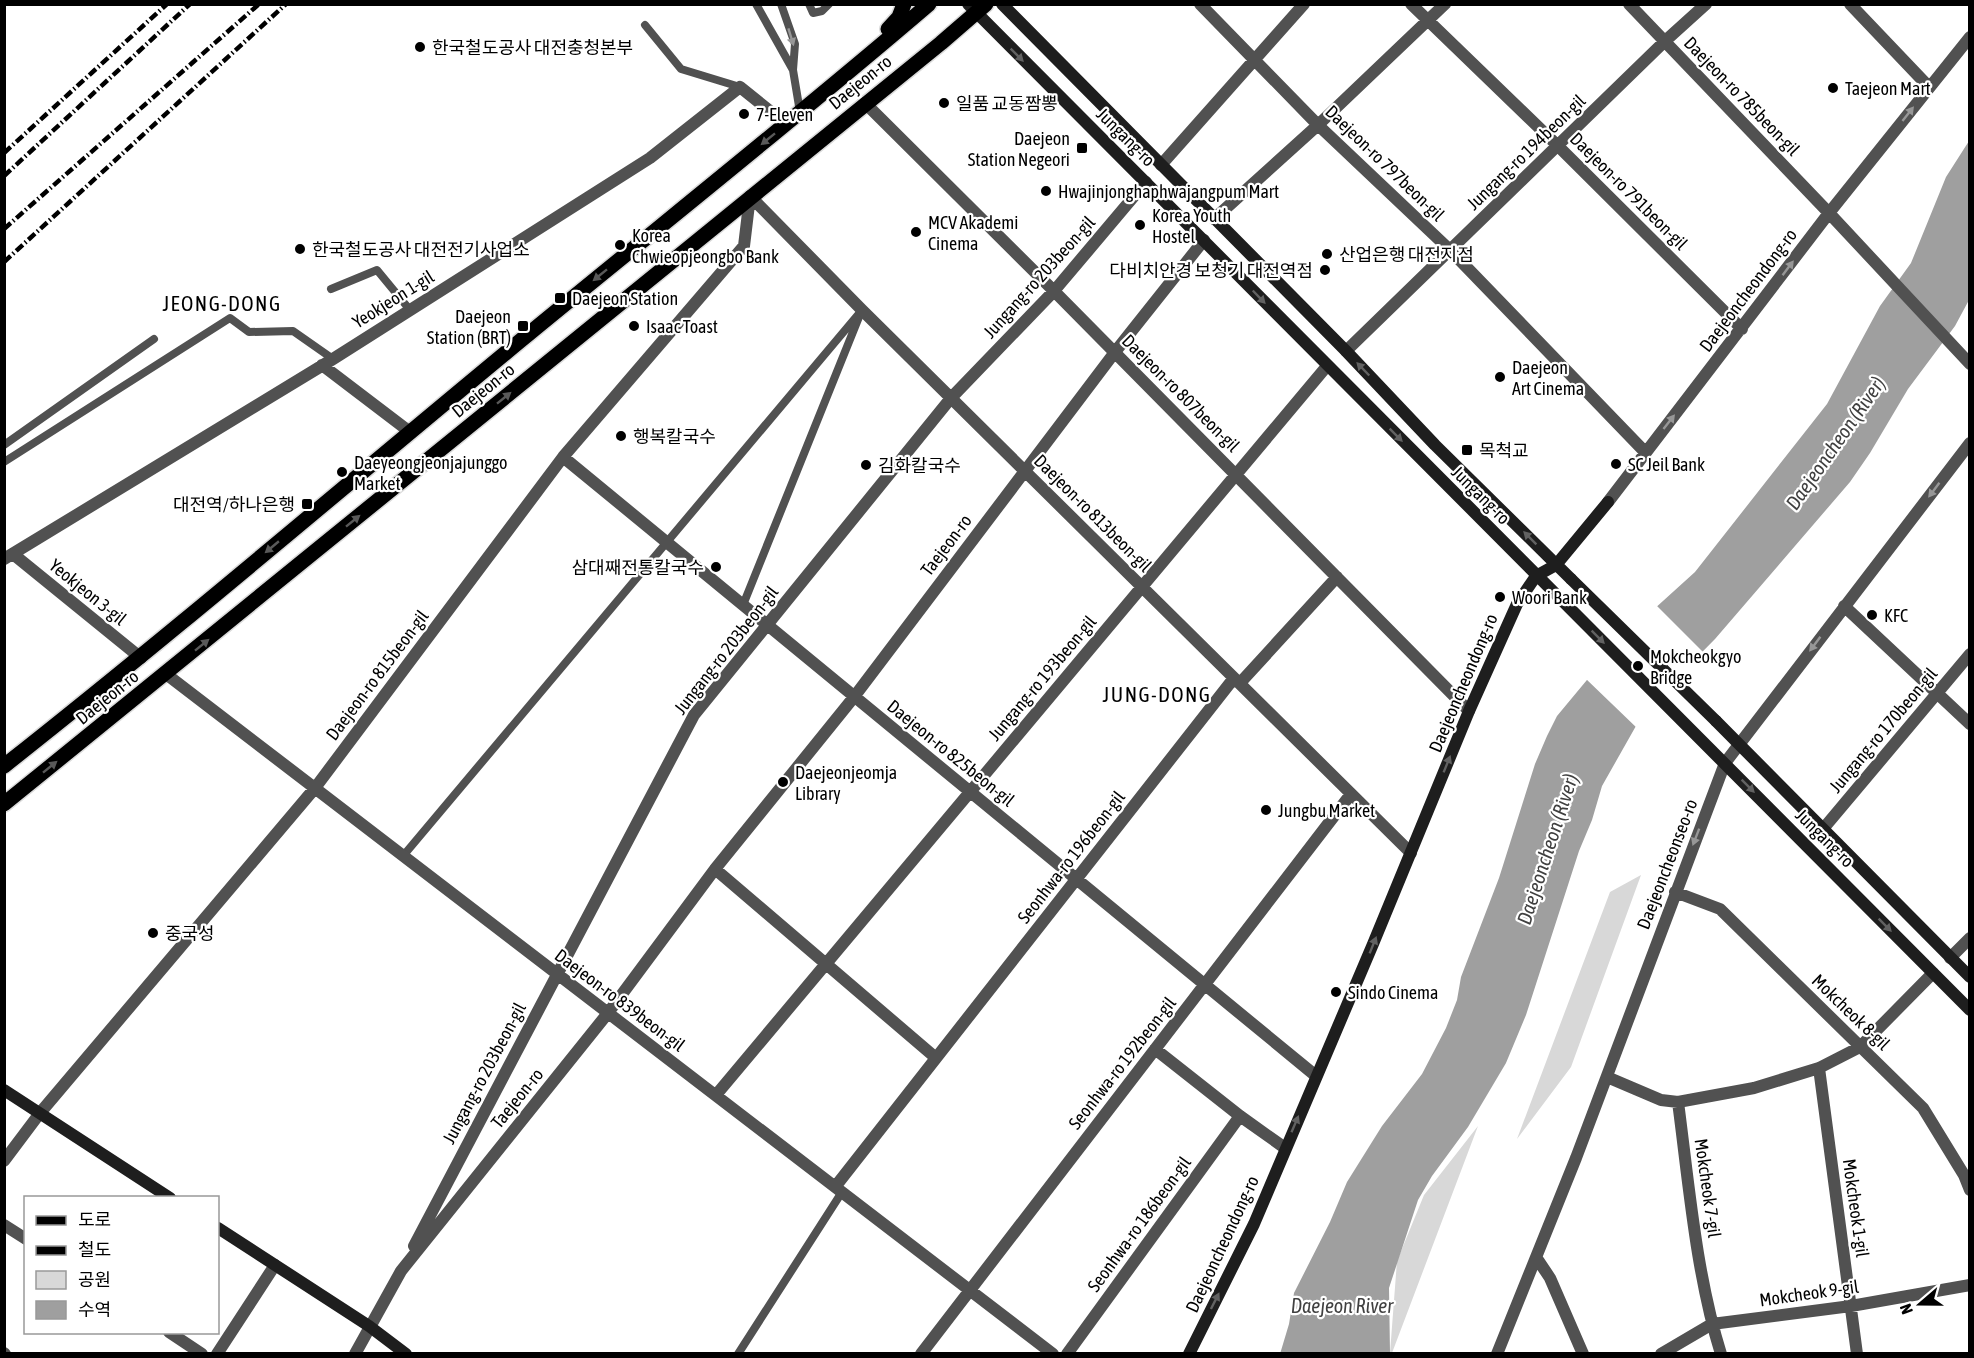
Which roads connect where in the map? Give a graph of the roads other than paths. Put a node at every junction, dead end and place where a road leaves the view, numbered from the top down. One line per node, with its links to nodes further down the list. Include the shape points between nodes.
1 (756, 4): 21 (lane)
2 (781, 4): 21 (lane, one-way to 21, via 795,44)
3 (809, 4): 4 (lane, via 813,13)
4 (829, 4)
5 (904, 4): 22 (main road, via 899,17)
6 (929, 4): 22 (main road, Daejeon-ro)
7 (1002, 4): 30 (main road, Jungang-ro)
8 (1200, 4): 20 (street, Daejeon-ro 797beon-gil)
9 (1304, 4): 20 (street)
10 (1411, 4): 16 (street, Daejeon-ro 791beon-gil)
11 (1445, 4): 16 (street)
12 (1629, 4): 19 (street, Daejeon-ro 785beon-gil)
13 (1706, 4): 19 (street, Jungang-ro 194beon-gil)
14 (1850, 4): 24 (street)
15 (977, 7): 25 (main road, Daejeon-ro); 31 (main road, Jungang-ro, one-way to 31)
16 (1428, 21): 28 (street); 29 (street, Daejeon-ro 791beon-gil)
17 (645, 25): 23 (lane, via 681,69)
18 (1970, 37): 24 (street, Daejeoncheondong-ro)
19 (1664, 42): 29 (street, Jungang-ro 194beon-gil); 33 (street, Daejeon-ro 785beon-gil)
20 (1254, 59): 28 (street, Daejeon-ro 797beon-gil); 30 (street)
21 (793, 70): 26 (lane)
22 (845, 75): 26 (main road, Daejeon-ro)
23 (740, 87): 27 (street); 39 (street, Yeokjeon 1-gil, via 650,158)
24 (1929, 87): 33 (street, Daejeoncheondong-ro, one-way to 24)
25 (865, 103): 32 (main road, Daejeon-ro); 38 (street, Daejeon-ro 807beon-gil)
26 (800, 112): 27 (main road, Daejeon-ro)
27 (786, 124): 49 (main road, Daejeon-ro, one-way to 49)
28 (1318, 125): 34 (street); 36 (street, Daejeon-ro 797beon-gil)
29 (1558, 146): 36 (street, Jungang-ro 194beon-gil); 41 (street, Daejeon-ro 791beon-gil)
30 (1161, 165): 34 (main road, Jungang-ro)
31 (1146, 182): 35 (main road, Jungang-ro); 38 (street, Jungang-ro 203beon-gil)
32 (750, 196): 40 (street, Daejeon-ro 813beon-gil); 53 (street, Daejeon-ro 815beon-gil, via 744,246); 69 (main road, Daejeon-ro, one-way to 32)
33 (1829, 213): 41 (street, Daejeoncheondong-ro, one-way to 33); 46 (street, Daejeon-ro 785beon-gil)
34 (1214, 219): 43 (main road, Jungang-ro)
35 (1204, 240): 44 (street, Taejeon-ro); 47 (main road, Jungang-ro, one-way to 47)
36 (1450, 250): 43 (street, Jungang-ro 194beon-gil); 52 (street, Daejeon-ro 797beon-gil)
37 (331, 289): 39 (lane, via 377,270)
38 (1054, 291): 44 (street, Daejeon-ro 807beon-gil); 48 (street, Jungang-ro 203beon-gil)
39 (410, 310): 45 (street, Yeokjeon 1-gil)
40 (862, 310): 48 (street, Daejeon-ro 813beon-gil); 58 (lane); 64 (lane)
41 (1742, 328): 52 (street, Daejeoncheondong-ro, one-way to 41)
42 (154, 339): 51 (lane)
43 (1346, 351): 60 (main road, Jungang-ro, one-way to 43)
44 (1115, 352): 55 (street, Taejeon-ro); 56 (street, Daejeon-ro 807beon-gil)
45 (327, 362): 49 (street); 54 (lane, via 293,331 249,332 230,318); 59 (street, Yeokjeon 1-gil)
46 (1970, 364)
47 (1327, 366): 56 (street, Jungang-ro 193beon-gil); 61 (main road, Jungang-ro, one-way to 61)
48 (951, 398): 55 (street, Daejeon-ro 813beon-gil); 66 (street, Jungang-ro 203beon-gil)
49 (410, 432): 68 (main road, Daejeon-ro, one-way to 68)
50 (1970, 443): 65 (street, Daejeoncheonseo-ro, one-way to 65)
51 (4, 446)
52 (1646, 452): 57 (street, Daejeoncheondong-ro)
53 (563, 457): 58 (street, Daejeon-ro 825beon-gil); 78 (street, Daejeon-ro 815beon-gil)
54 (4, 462)
55 (1024, 470): 63 (street, Daejeon-ro 813beon-gil); 72 (street, Taejeon-ro)
56 (1236, 475): 62 (street, Daejeon-ro 807beon-gil); 63 (street, Jungang-ro 193beon-gil)
57 (1608, 502): 60 (main road, Daejeoncheondong-ro)
58 (666, 542): 64 (street, Daejeon-ro 825beon-gil); 84 (lane)
59 (9, 556): 68 (street, Yeokjeon 3-gil)
60 (1556, 564): 61 (main road, Daejeoncheondong-ro); 75 (main road, Jungang-ro, bridge)
61 (1536, 576): 73 (main road, Daejeoncheondong-ro, via 1517,604); 76 (main road, Jungang-ro, one-way to 76)
62 (1337, 578): 70 (street, Seonhwa-ro 196beon-gil); 73 (street, Daejeon-ro 807beon-gil)
63 (1142, 587): 70 (street, Daejeon-ro 813beon-gil); 79 (street, Jungang-ro 193beon-gil)
64 (742, 605): 66 (street, Daejeon-ro 825beon-gil)
65 (1844, 606): 71 (street); 75 (street, Daejeoncheonseo-ro, one-way to 75)
66 (768, 626): 72 (street, Daejeon-ro 825beon-gil); 92 (street, Jungang-ro 203beon-gil, via 694,715)
67 (1970, 654): 71 (street, Jungang-ro 170beon-gil)
68 (141, 657): 77 (main road, Daejeon-ro)
69 (166, 674): 78 (street, Daejeon-ro 839beon-gil); 81 (main road, Daejeon-ro, one-way to 69)
70 (1237, 680): 80 (street, Daejeon-ro 813beon-gil); 86 (street, Seonhwa-ro 196beon-gil)
71 (1937, 693): 74 (street); 82 (street, Jungang-ro 170beon-gil)
72 (854, 697): 79 (street, Daejeon-ro 825beon-gil); 85 (street, Taejeon-ro)
73 (1469, 711): 83 (main road, Daejeoncheondong-ro, one-way to 73)
74 (1970, 724)
75 (1739, 744): 76 (street, Daejeoncheonseo-ro); 82 (main road, Jungang-ro)
76 (1725, 763): 87 (street, Daejeoncheonseo-ro, one-way to 87); 91 (main road, Jungang-ro, one-way to 91)
77 (4, 766)
78 (315, 788): 84 (street, Daejeon-ro 839beon-gil); 106 (street, Daejeon-ro 815beon-gil)
79 (970, 792): 86 (street, Daejeon-ro 825beon-gil); 90 (street, Jungang-ro 193beon-gil)
80 (1351, 794): 83 (street, Daejeon-ro 813beon-gil); 94 (street, Seonhwa-ro 192beon-gil)
81 (4, 804)
82 (1823, 830): 89 (main road, Jungang-ro)
83 (1411, 853): 101 (main road, Daejeoncheondong-ro, one-way to 83)
84 (403, 856): 92 (street, Daejeon-ro 839beon-gil)
85 (715, 869): 90 (street); 96 (street, Taejeon-ro)
86 (1077, 880): 94 (street, Daejeon-ro 825beon-gil); 99 (street, Seonhwa-ro 196beon-gil)
87 (1675, 892): 97 (street, Mokcheok 8-gil, via 1720,909); 102 (street, Daejeoncheonseo-ro)
88 (1970, 938): 89 (street)
89 (1950, 958): 93 (main road, Jungang-ro)
90 (826, 964): 99 (street); 104 (street, Jungang-ro 193beon-gil)
91 (1933, 973): 95 (main road, Jungang-ro); 97 (street)
92 (556, 974): 96 (street, Daejeon-ro 839beon-gil); 118 (street, Jungang-ro 203beon-gil)
93 (1970, 978)
94 (1204, 985): 98 (street, Seonhwa-ro 192beon-gil); 101 (street, Daejeon-ro 825beon-gil)
95 (1970, 1010)
96 (608, 1013): 104 (street, Daejeon-ro 839beon-gil); 118 (street, Taejeon-ro)
97 (1860, 1047): 100 (street); 111 (street, Mokcheok 8-gil, via 1923,1108)
98 (1155, 1049): 107 (street); 120 (street, Seonhwa-ro 192beon-gil)
99 (936, 1058): 110 (street, Seonhwa-ro 196beon-gil)
100 (1819, 1068): 105 (street, via 1754,1088); 121 (street, Mokcheok 1-gil)
101 (1316, 1076): 108 (main road, Daejeoncheondong-ro, one-way to 101)
102 (1607, 1077): 105 (street, via 1661,1100); 116 (street, Daejeoncheonseo-ro)
103 (4, 1090): 106 (main road)
104 (716, 1095): 110 (street, Daejeon-ro 839beon-gil)
105 (1678, 1102): 122 (street, Mokcheok 7-gil)
106 (40, 1113): 109 (street, Daejeon-ro 815beon-gil); 112 (main road)
107 (1240, 1116): 108 (street); 132 (street, Seonhwa-ro 186beon-gil)
108 (1285, 1148): 133 (main road, Daejeoncheondong-ro, one-way to 108, via 1254,1224)
109 (4, 1161)
110 (839, 1190): 120 (street, Daejeon-ro 839beon-gil); 129 (lane)
111 (1970, 1190)
112 (168, 1196)
113 (4, 1225): 115 (street)
114 (219, 1229): 117 (main road)
115 (24, 1238)
116 (1536, 1257): 134 (street, Daejeoncheonseo-ro); 135 (street, via 1550,1278)
117 (275, 1266): 123 (main road); 126 (street)
118 (401, 1270): 123 (street, Taejeon-ro)
119 (1970, 1285): 121 (street, Mokcheok 9-gil)
120 (970, 1290): 130 (street, Seonhwa-ro 192beon-gil); 131 (street, Daejeon-ro 839beon-gil)
121 (1851, 1306): 122 (street, Mokcheok 9-gil); 138 (street, Mokcheok 1-gil)
122 (1712, 1324): 136 (street, Mokcheok 9-gil); 137 (street, Mokcheok 7-gil)
123 (369, 1326): 127 (street, Taejeon-ro); 128 (main road)
124 (172, 1334): 125 (street)
125 (202, 1353)
126 (217, 1353)
127 (355, 1353)
128 (406, 1353)
129 (738, 1353)
130 (921, 1353)
131 (1053, 1353)
132 (1067, 1353)
133 (1189, 1353)
134 (1497, 1353)
135 (1583, 1353)
136 (1661, 1353)
137 (1721, 1353)
138 (1857, 1353)

